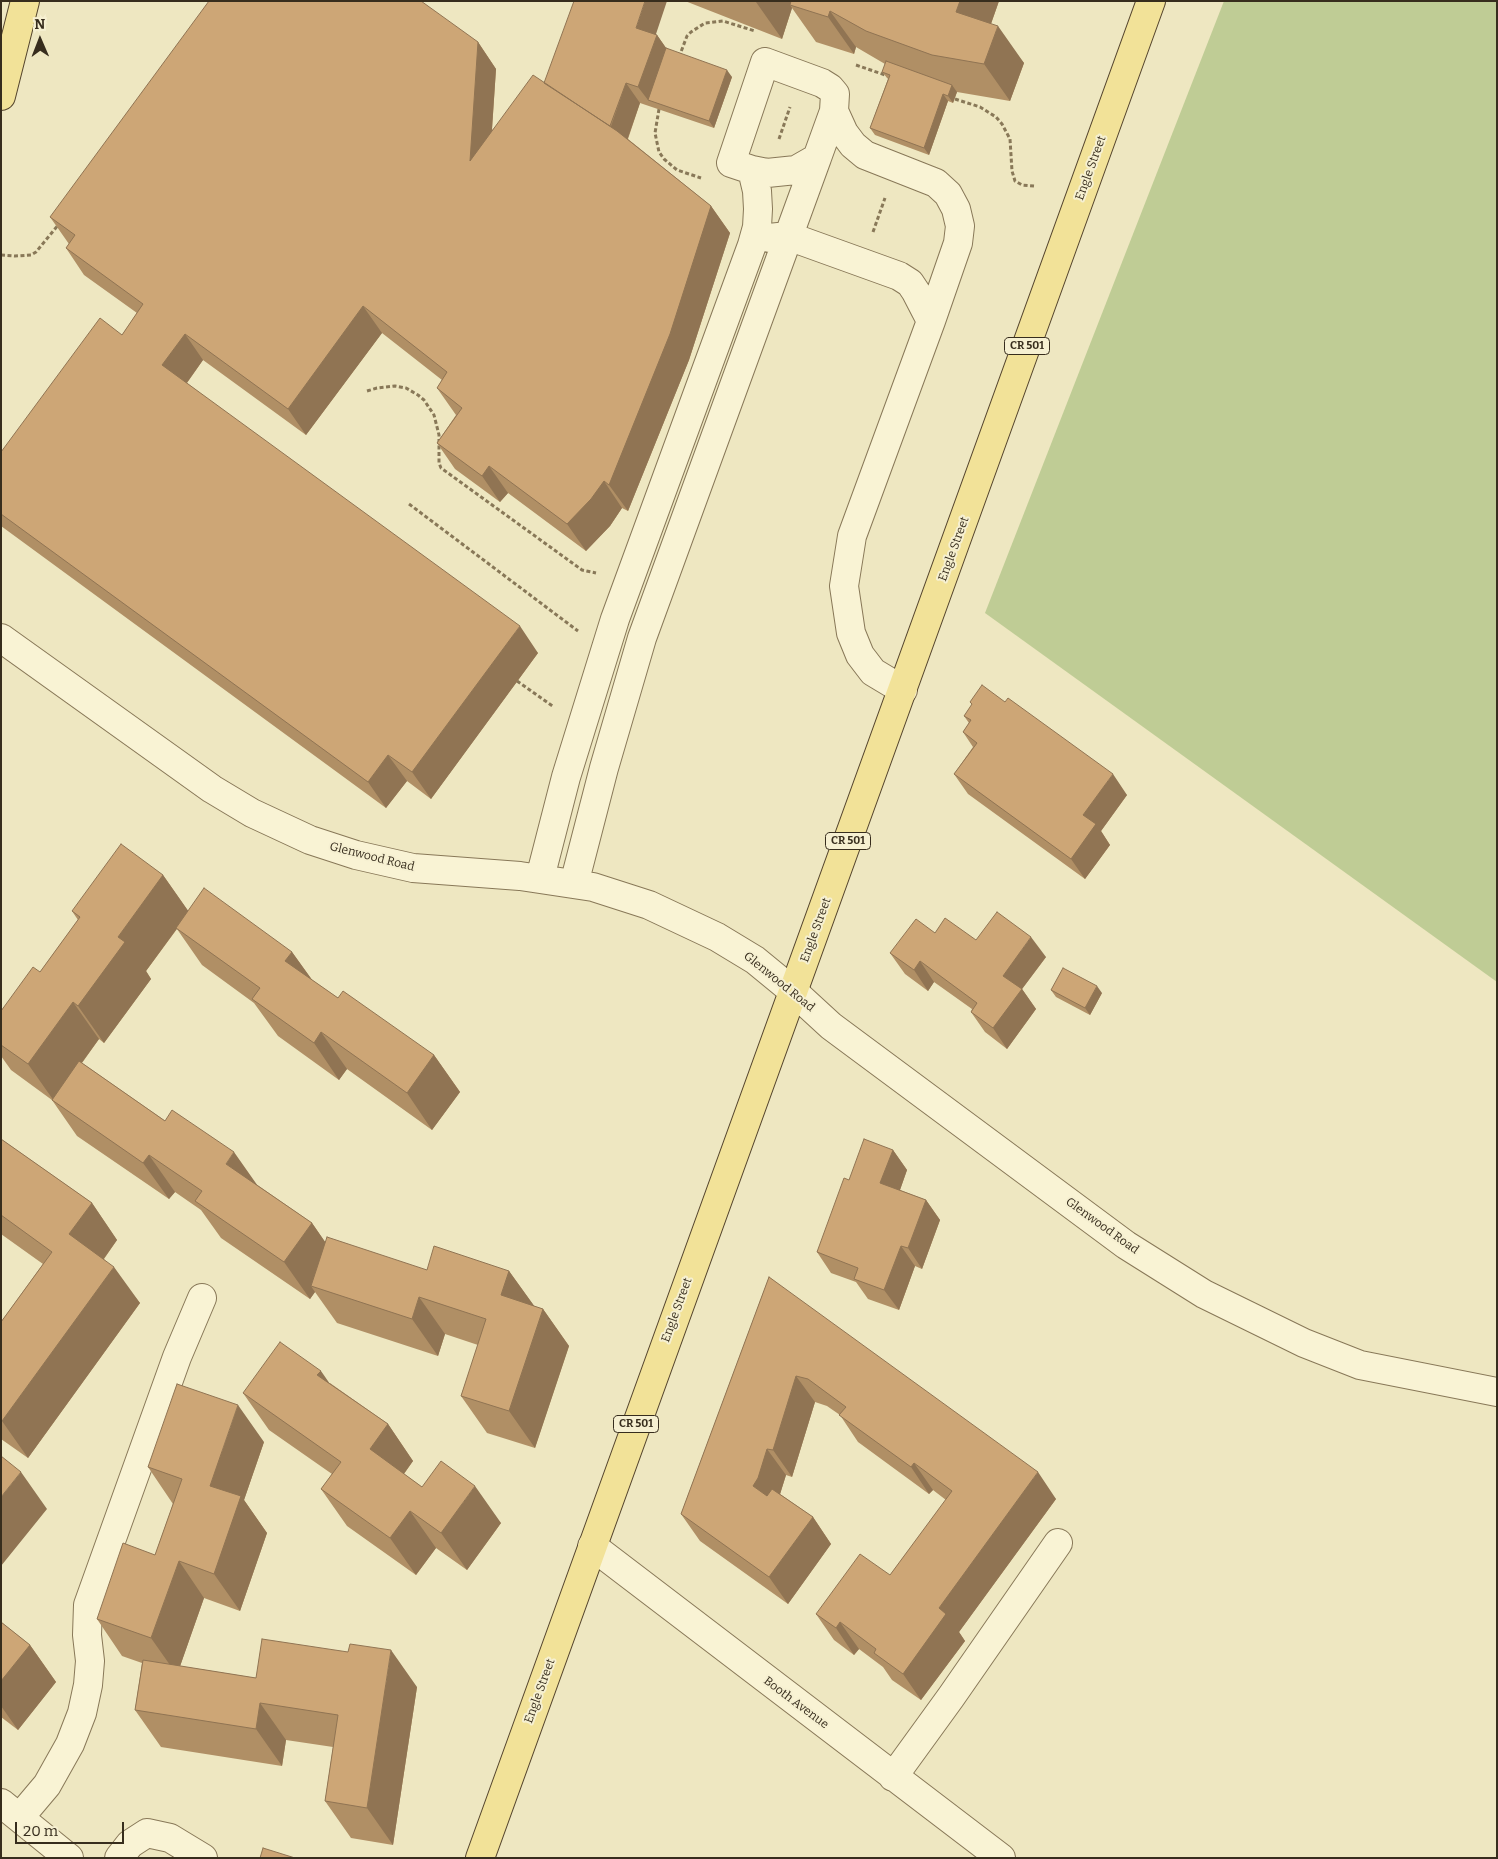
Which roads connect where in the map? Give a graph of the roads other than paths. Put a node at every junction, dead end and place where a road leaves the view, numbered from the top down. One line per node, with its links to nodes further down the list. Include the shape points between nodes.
1 (25, 1): 3 (main road)
2 (1151, 1): 11 (main road, Engle Street / CR 501)
3 (1, 96)
4 (834, 111): 5 (street); 6 (street, via 835,94 830,88 765,62 732,163); 9 (street, via 844,133 865,156 936,183 948,194 956,210 960,226 958,243)
5 (817, 158): 6 (street, via 796,170 766,173); 7 (street)
6 (752, 170): 8 (street, via 758,209)
7 (788, 236): 8 (street, via 773,237); 9 (street, via 900,276 910,283); 13 (street, via 642,638)
8 (752, 245): 12 (street, via 615,619 566,777)
9 (932, 320): 11 (street, via 852,536 844,586 851,633 860,655 873,672)
10 (1, 638): 12 (street, Glenwood Road, via 212,790 290,832 396,866)
11 (903, 690): 14 (main road, Engle Street / CR 501)
12 (540, 878): 13 (street, Glenwood Road)
13 (574, 884): 14 (street, Glenwood Road, via 632,898 718,937 755,960)
14 (794, 992): 16 (street, Glenwood Road, via 831,1026 1126,1245 1204,1294 1304,1343 1360,1365); 18 (main road, Engle Street / CR 501)
15 (202, 1298): 20 (street, via 177,1356 88,1605 90,1661 82,1713 70,1744 47,1785)
16 (1497, 1392)
17 (1058, 1543): 19 (street)
18 (592, 1546): 19 (street, Booth Avenue); 24 (main road, Engle Street / CR 501)
19 (893, 1777): 25 (street, Booth Avenue)
20 (10, 1810): 21 (street)
21 (69, 1858)
22 (119, 1858): 23 (street, via 130,1844 147,1833 170,1838)
23 (203, 1858)
24 (480, 1858)
25 (1001, 1858)

